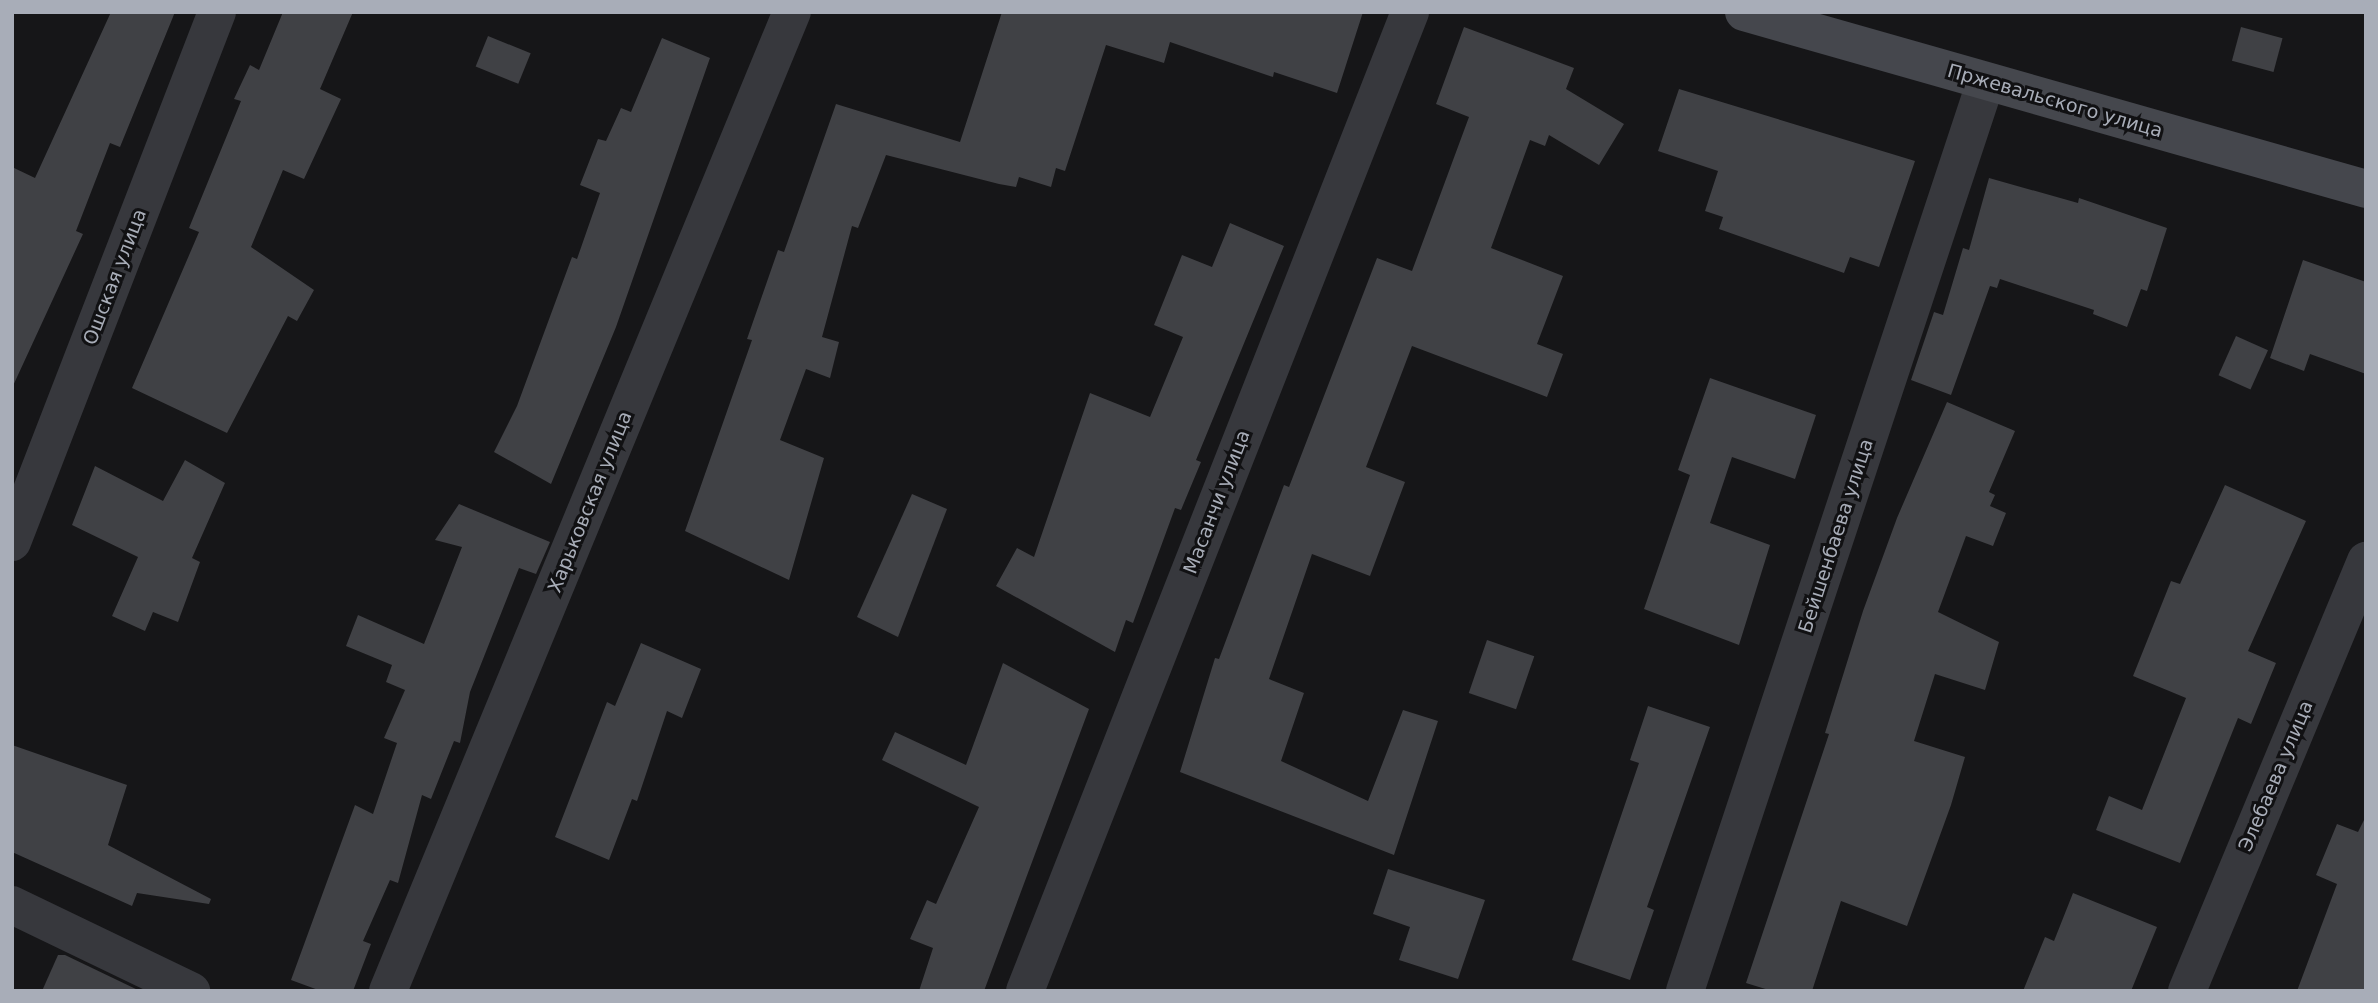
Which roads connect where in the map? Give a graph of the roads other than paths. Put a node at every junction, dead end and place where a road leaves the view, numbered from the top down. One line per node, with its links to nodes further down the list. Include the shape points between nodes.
1 (218, 12): 7 (street, Ошская улица)
2 (792, 12): 11 (street, Харьковская улица)
3 (1409, 12): 12 (street, Масанчи улица)
4 (1744, 12): 5 (main road, Пржевальского улица)
5 (1986, 81): 6 (main road, Пржевальского улица); 13 (street, Бейшенбаева улица)
6 (2366, 189)
7 (12, 542)
8 (2366, 561): 14 (street, Элебаева улица)
9 (12, 905): 10 (street)
10 (191, 991)
11 (388, 991)
12 (1025, 991)
13 (1685, 991)
14 (2187, 991)

